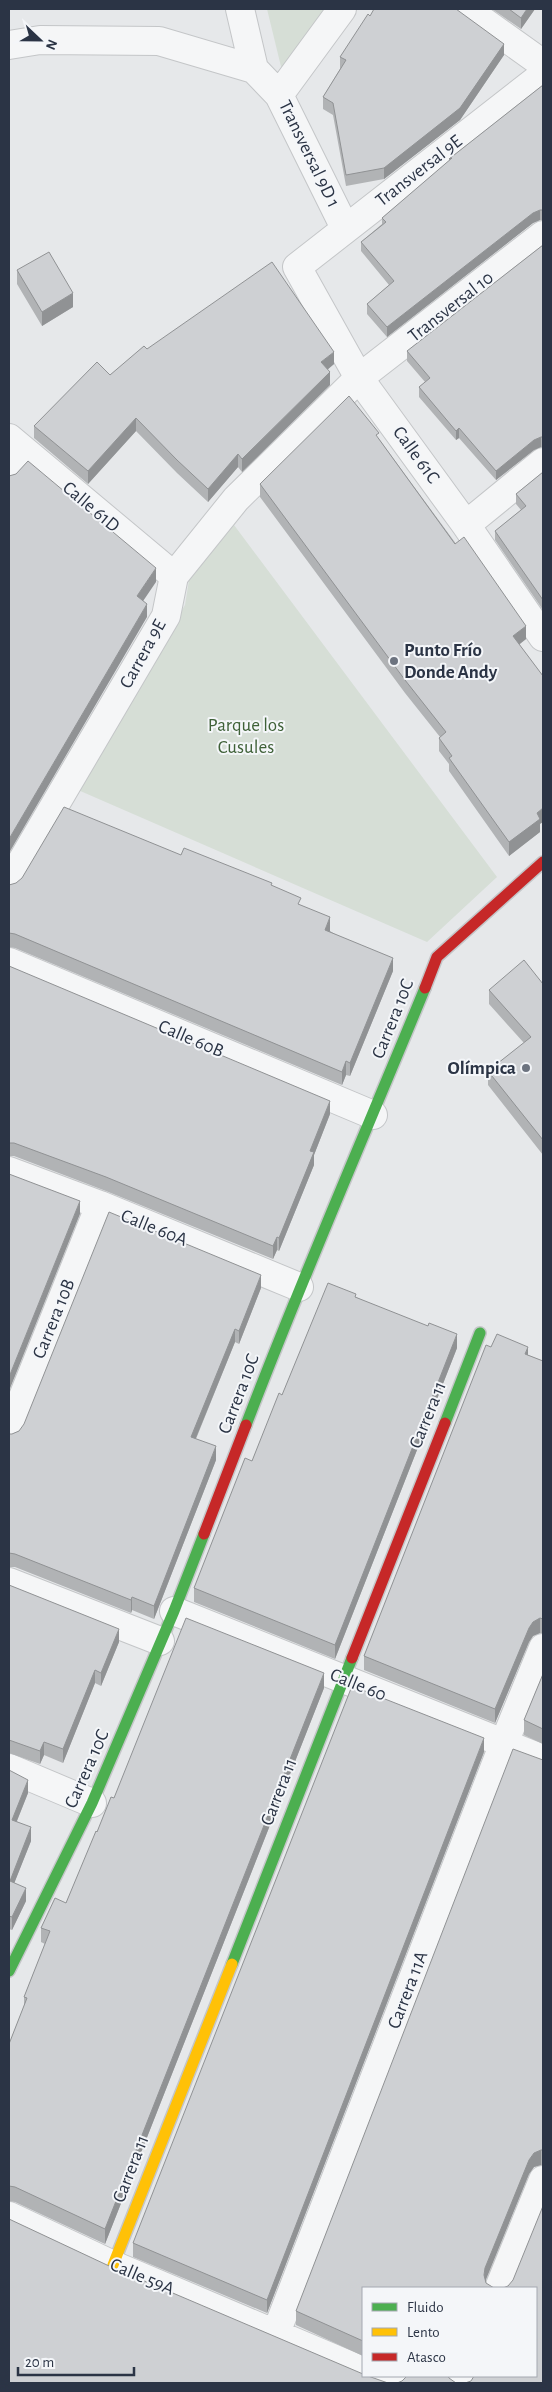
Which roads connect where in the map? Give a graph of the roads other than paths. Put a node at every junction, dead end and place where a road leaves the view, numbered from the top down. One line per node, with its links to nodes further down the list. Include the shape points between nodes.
1 (240, 9): 6 (street)
2 (342, 9): 8 (street, Transversal 9D 1)
3 (466, 9): 5 (street)
4 (9, 45): 6 (street, via 40,40 159,41)
5 (543, 64)
6 (254, 69): 8 (street)
7 (543, 75): 9 (street, Transversal 9E)
8 (279, 95): 9 (street, Transversal 9D 1)
9 (345, 228): 11 (street, Transversal 9E)
10 (543, 235): 12 (street, Transversal 10)
11 (297, 267): 12 (street, Calle 61C)
12 (359, 378): 16 (street, Calle 61C); 17 (street, Carrera 9E, via 236,499)
13 (16, 445): 15 (street); 17 (street, Calle 61D)
14 (543, 462): 16 (street)
15 (9, 474)
16 (466, 525): 18 (street, Calle 61C)
17 (174, 576): 20 (street, Carrera 9E, via 166,616)
18 (543, 637)
19 (543, 862): 22 (street, Carrera 10C, via 437,957)
20 (9, 883)
21 (9, 962): 22 (street, Calle 60B)
22 (373, 1115): 25 (street, Carrera 10C)
23 (9, 1171): 24 (street, Calle 60A)
24 (100, 1206): 25 (street, Calle 60A); 27 (street, Carrera 10B)
25 (299, 1287): 29 (street, Carrera 10C)
26 (480, 1333): 32 (street, Carrera 11)
27 (9, 1432)
28 (9, 1582): 30 (street)
29 (174, 1611): 30 (street, Carrera 10C); 32 (street, Calle 60)
30 (160, 1642): 36 (street, Carrera 10C)
31 (543, 1648): 33 (street, Carrera 11A)
32 (342, 1679): 33 (street, Calle 60); 40 (street, Carrera 11)
33 (504, 1743): 34 (street, Calle 60); 42 (street, Carrera 11A)
34 (543, 1759)
35 (9, 1768): 36 (street)
36 (92, 1803): 37 (street, Carrera 10C)
37 (9, 1971)
38 (543, 2180): 41 (street)
39 (9, 2216): 40 (street, Calle 59A)
40 (112, 2265): 42 (street, Calle 59A)
41 (500, 2287)
42 (276, 2334): 43 (street, Calle 59A)
43 (362, 2371)
44 (377, 2377): 45 (street)
45 (392, 2383)

